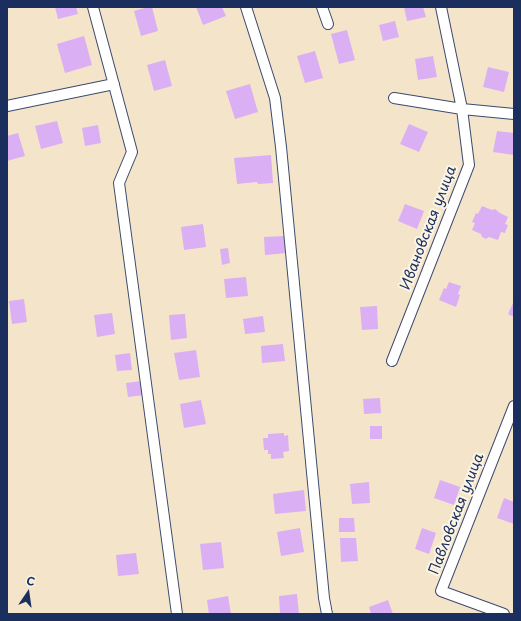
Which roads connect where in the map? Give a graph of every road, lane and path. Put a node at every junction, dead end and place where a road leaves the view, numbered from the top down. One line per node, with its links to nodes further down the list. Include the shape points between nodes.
1 (93, 7): 6 (street)
2 (246, 7): 14 (street, via 275,98)
3 (322, 7): 5 (street)
4 (441, 7): 9 (street, Ивановская улица)
5 (328, 24)
6 (114, 84): 8 (street); 13 (street, via 132,152 119,183)
7 (394, 98): 9 (street)
8 (7, 106)
9 (462, 109): 10 (street); 11 (street, Ивановская улица, via 469,165)
10 (514, 114)
11 (392, 361)
12 (514, 406): 15 (street, Павловская улица, via 441,591)
13 (177, 614)
14 (327, 614)
15 (504, 614)

